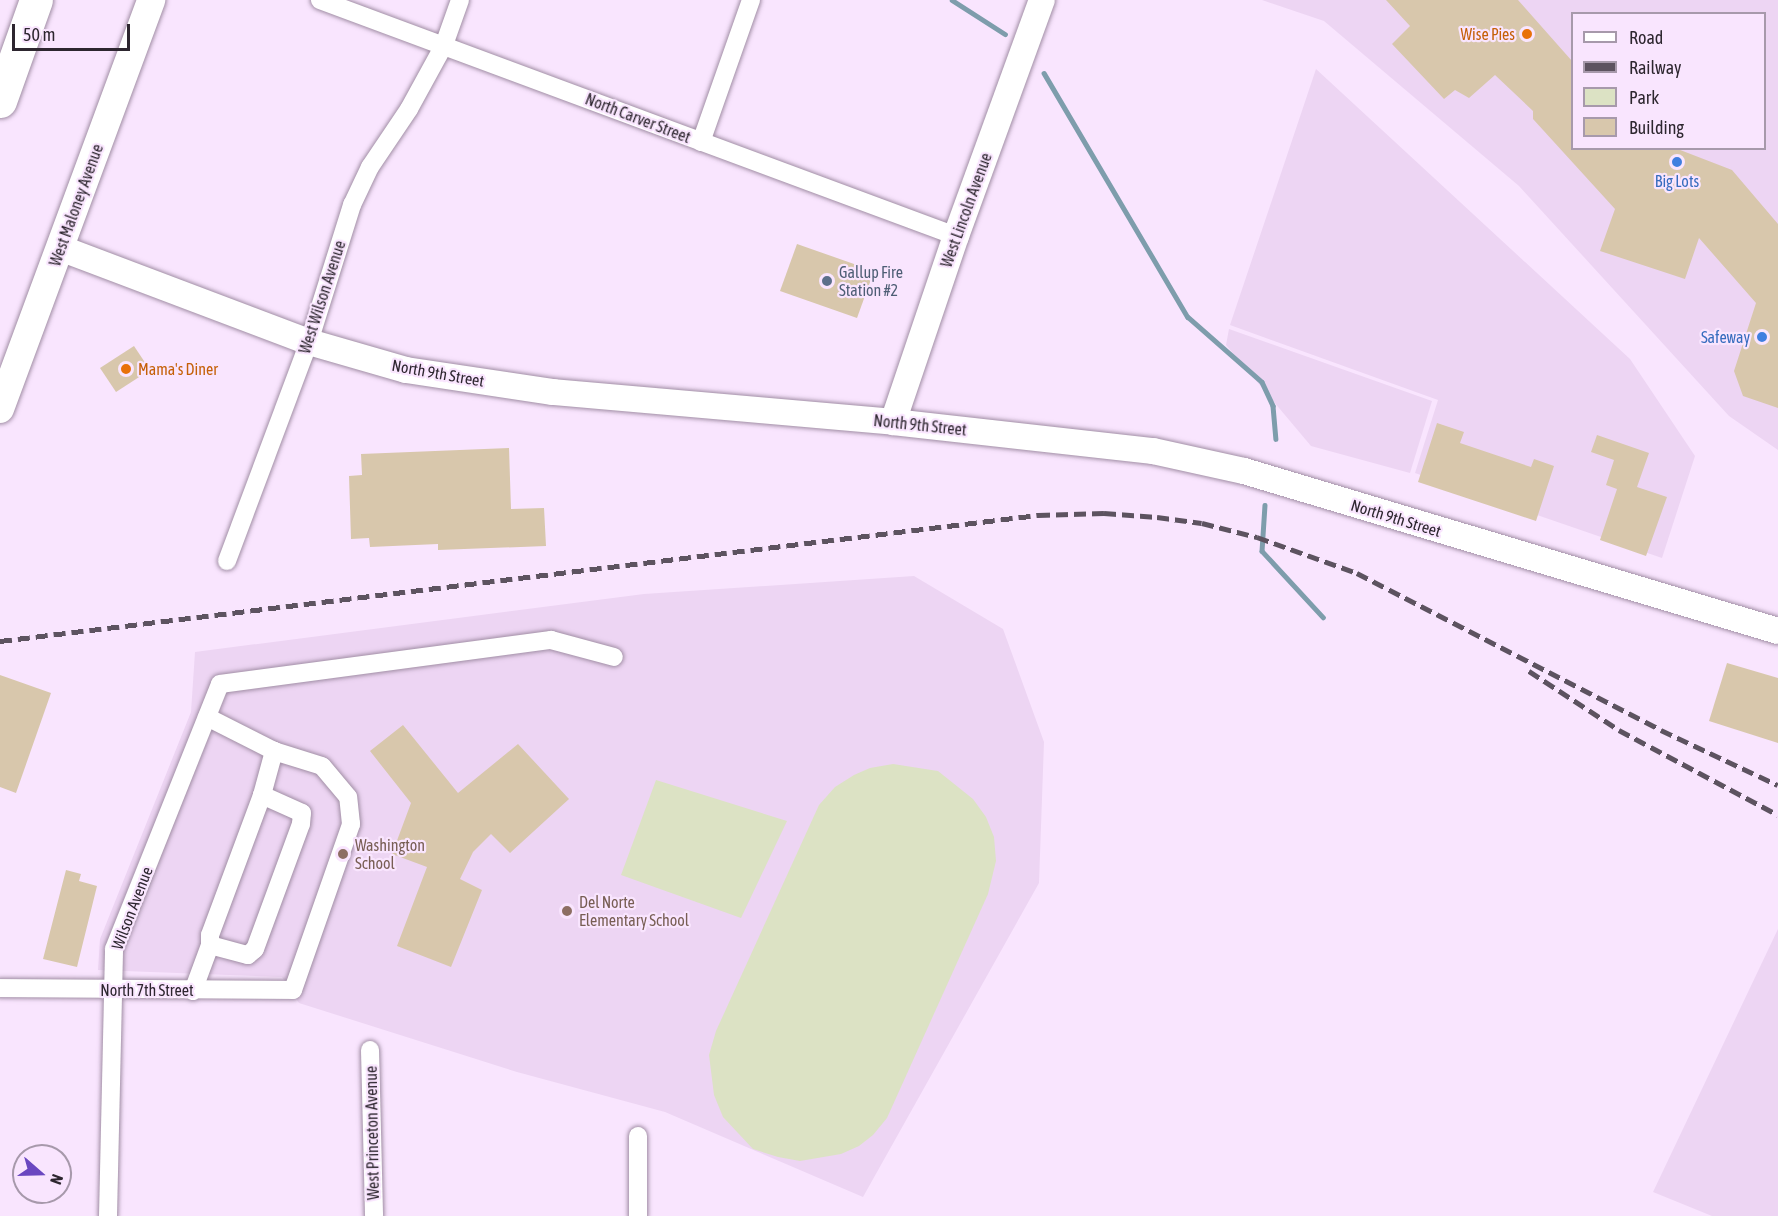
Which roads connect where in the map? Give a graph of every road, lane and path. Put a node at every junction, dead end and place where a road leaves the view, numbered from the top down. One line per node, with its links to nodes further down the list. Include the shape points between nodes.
1 (36, 0): 9 (highway)
2 (43, 0): 9 (highway)
3 (151, 0): 13 (main road, West Maloney Avenue)
4 (320, 0): 8 (street, North Carver Street)
5 (460, 0): 8 (street, West Wilson Avenue)
6 (752, 0): 11 (street)
7 (1042, 0): 12 (main road, West Lincoln Avenue)
8 (444, 45): 11 (street, North Carver Street); 14 (street, West Wilson Avenue, via 409,109 370,167 352,205)
9 (12, 65): 10 (highway)
10 (0, 101)
11 (701, 142): 12 (street, North Carver Street)
12 (956, 236): 16 (main road, West Lincoln Avenue)
13 (60, 248): 14 (main road, North 9th Street); 15 (main road, West Maloney Avenue)
14 (309, 342): 16 (main road, North 9th Street, via 406,370 553,392); 17 (street, West Wilson Avenue)
15 (0, 409)
16 (893, 422): 18 (main road, North 9th Street, via 1153,450 1233,469)
17 (227, 561)
18 (1778, 631)
19 (614, 657): 20 (street, Wilson Avenue, via 551,640 220,684)
20 (207, 717): 21 (street); 25 (street, Wilson Avenue, via 114,949)
21 (274, 751): 22 (street); 26 (street, North 7th Street, via 322,766 348,797 351,824 339,864 293,990)
22 (262, 795): 23 (street, via 210,935); 23 (street, via 302,813 301,824 255,949 248,955)
23 (210, 945): 26 (street)
24 (0, 988): 25 (street, North 7th Street)
25 (112, 990): 26 (street, North 7th Street); 29 (street, Wilson Avenue)
26 (194, 990)
27 (370, 1050): 30 (street, West Princeton Avenue)
28 (638, 1136): 31 (street)
29 (108, 1216)
30 (374, 1216)
31 (638, 1216)

